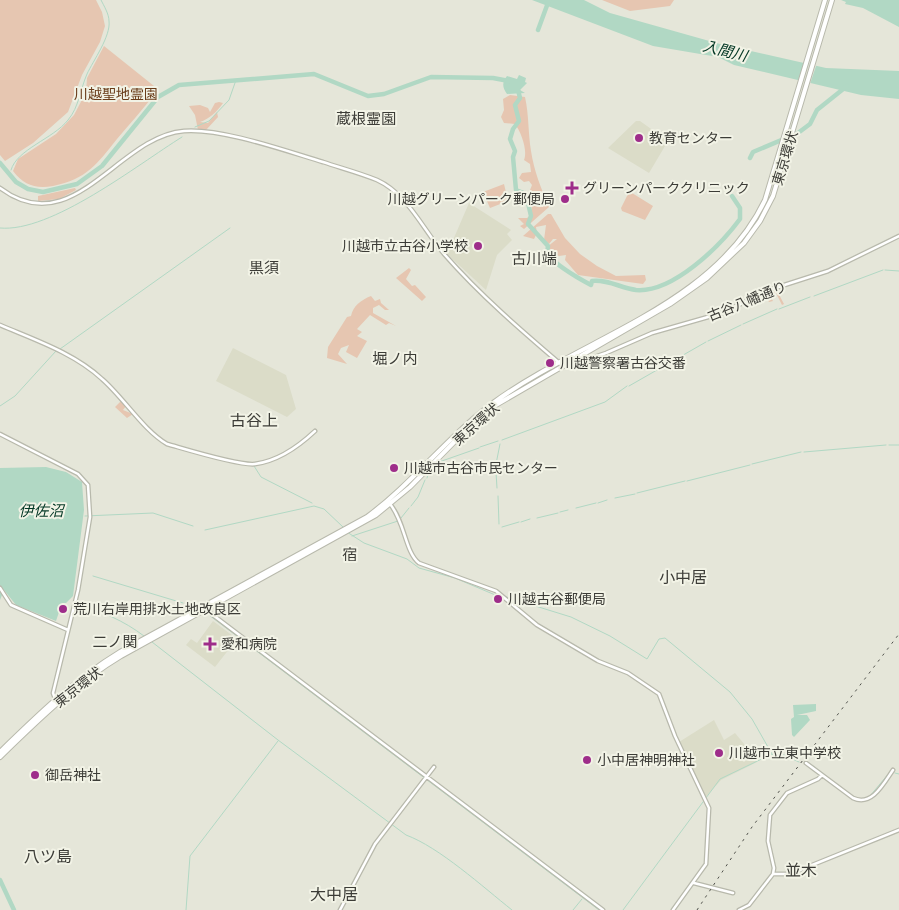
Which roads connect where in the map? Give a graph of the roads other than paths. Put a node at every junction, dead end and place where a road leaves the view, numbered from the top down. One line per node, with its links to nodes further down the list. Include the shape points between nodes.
1 (826, 0): 5 (highway, 東京環状, via 764,204 733,249)
2 (832, 0): 5 (highway, 東京環状, via 769,206 744,243 720,267)
3 (0, 188): 7 (street, via 25,202 46,204 60,201 158,138 183,131 249,141 370,177 390,188 445,255 511,320)
4 (899, 236): 7 (street, 古谷八幡通り, via 835,268 772,289 722,313 652,333 571,366)
5 (688, 290): 7 (highway, 東京環状)
6 (0, 325): 8 (street, via 57,350 88,368 167,444 253,464 291,450)
7 (562, 364): 10 (highway, 東京環状, via 488,407)
8 (315, 431)
9 (0, 434): 13 (street, via 78,474 88,485 90,517)
10 (389, 503): 12 (highway, 東京環状, via 359,526); 24 (street, via 403,525 412,556 419,563 496,591 537,625 594,659 622,669 659,694 709,808 708,860)
11 (0, 588): 13 (street, via 17,609)
12 (204, 608): 14 (highway, 東京環状, via 109,659); 20 (street)
13 (68, 630): 14 (street, via 53,693)
14 (56, 701): 15 (highway, 東京環状); 16 (highway, 東京環状)
15 (0, 752)
16 (0, 757)
17 (806, 763): 21 (street)
18 (434, 767): 20 (street)
19 (893, 770): 21 (street, via 872,796 861,800 852,798)
20 (426, 776): 26 (street, via 375,844); 27 (street)
21 (822, 776): 23 (street, via 787,793 770,815 768,842)
22 (899, 830): 23 (street, via 790,874)
23 (773, 874): 29 (street, via 749,905)
24 (694, 883): 25 (street); 28 (street)
25 (733, 893)
26 (340, 910)
27 (603, 910)
28 (673, 910)
29 (738, 910)

